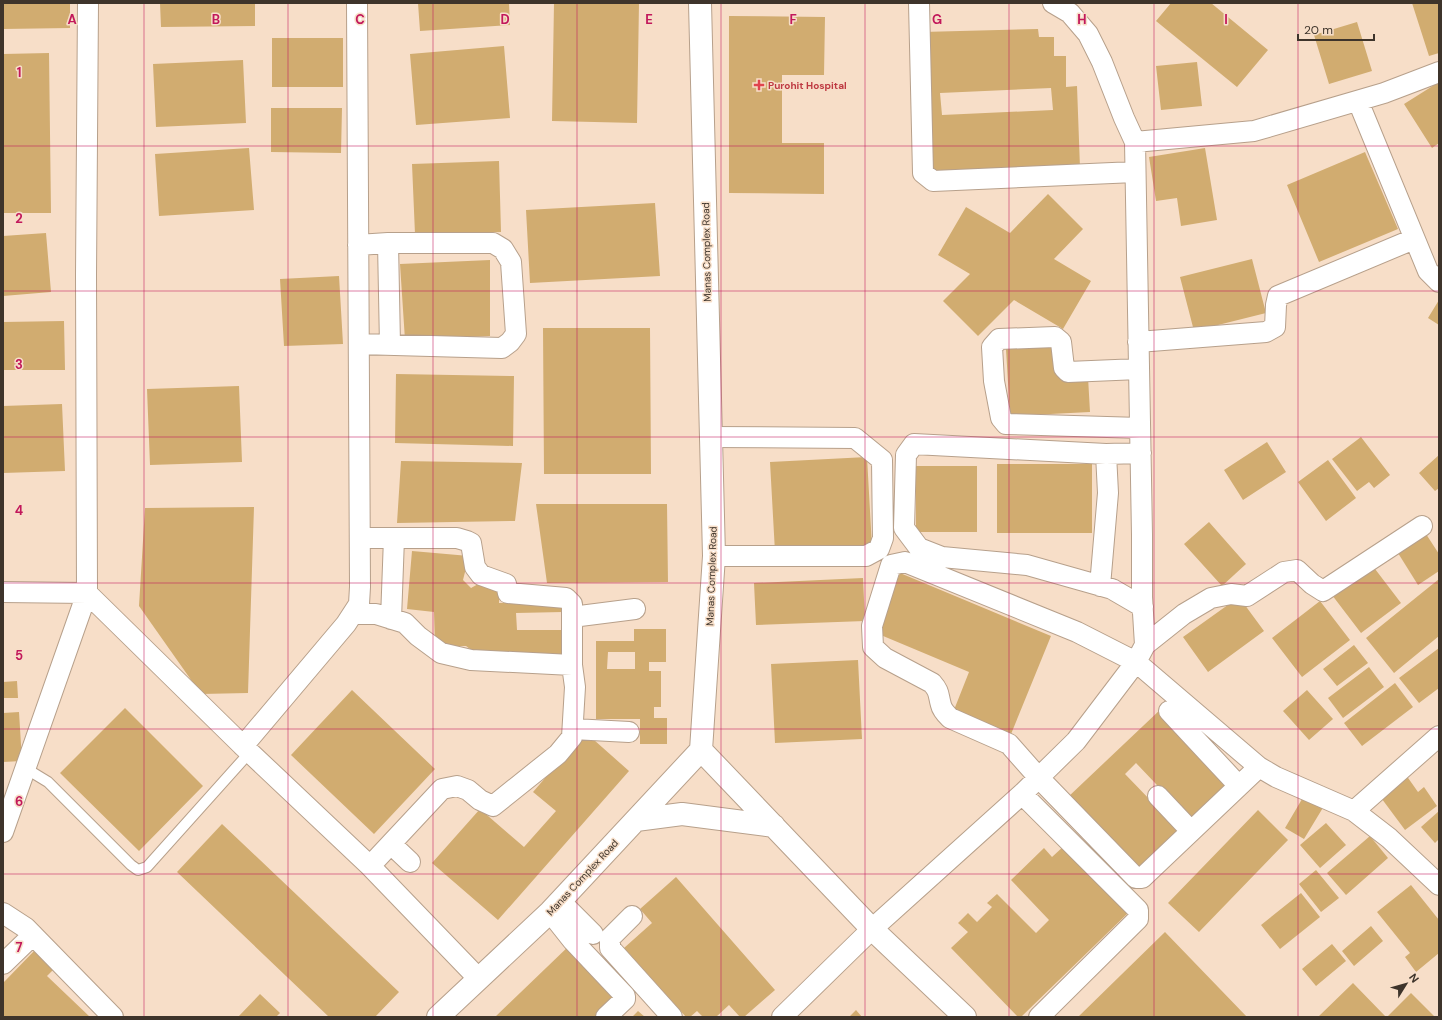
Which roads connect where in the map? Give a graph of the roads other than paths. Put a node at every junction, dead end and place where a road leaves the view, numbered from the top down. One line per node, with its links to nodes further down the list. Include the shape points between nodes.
1 (88, 3): 28 (street)
2 (356, 3): 12 (street)
3 (700, 3): 19 (street, Manas Complex Road)
4 (919, 3): 9 (street, via 923,173 926,176 933,181)
5 (1054, 3): 8 (street, via 1070,13 1088,34)
6 (1439, 72): 7 (street)
7 (1358, 101): 8 (street, via 1254,131); 10 (street)
8 (1135, 142): 9 (street)
9 (1135, 172): 14 (street)
10 (1414, 239): 13 (street, via 1428,271); 14 (street, via 1278,296 1275,327 1266,332)
11 (388, 243): 12 (street); 16 (street); 16 (street, via 493,243 503,250 511,262 516,334 502,348)
12 (358, 245): 15 (street)
13 (1439, 282)
14 (1138, 342): 17 (street)
15 (359, 344): 16 (street); 23 (street)
16 (390, 345)
17 (1139, 369): 18 (street); 18 (street, via 1068,372 1064,368 1061,342 1055,337 999,339 992,347 999,411 1006,424)
18 (1140, 428): 20 (street)
19 (710, 437): 25 (street, Manas Complex Road); 25 (street, via 855,438 882,460 883,538 879,549 866,556)
20 (1141, 453): 21 (street); 29 (street)
21 (1106, 454): 26 (street, via 1108,493); 26 (street, via 914,444 906,455 904,528 919,548 942,557 1027,565)
22 (1422, 526): 34 (street, via 1323,591 1297,570 1284,572 1247,596 1231,594 1211,598 1184,614)
23 (360, 538): 24 (street); 31 (street, via 359,604)
24 (394, 538): 32 (street, via 457,538 467,541 471,543 475,567 481,575 506,584 508,593 566,598 572,604); 33 (street)
25 (714, 556): 41 (street, Manas Complex Road)
26 (1100, 586): 29 (street, via 1112,589)
27 (3, 592): 28 (street)
28 (87, 593): 40 (street); 43 (street)
29 (1143, 607): 34 (street)
30 (635, 610): 32 (street)
31 (354, 614): 33 (street, via 376,614); 40 (street)
32 (572, 617): 35 (street)
33 (392, 619): 35 (street, via 405,623 441,653 472,660)
34 (1141, 653): 42 (street); 44 (street, via 1076,741); 44 (street, via 1082,634 905,562 891,565 872,626 873,647 885,658 932,683 938,690 944,712 950,718 1009,744)
35 (572, 665): 37 (street, via 575,687)
36 (1169, 711): 45 (street)
37 (573, 729): 38 (street); 53 (street, via 572,737 558,754 493,806 457,786 442,789)
38 (629, 732)
39 (1439, 736): 48 (street)
40 (246, 749): 43 (lane, via 147,867 138,870 48,782); 55 (street)
41 (701, 750): 49 (street, Manas Complex Road); 50 (street)
42 (1259, 767): 45 (street); 48 (street)
43 (25, 768): 52 (street)
44 (1038, 778): 46 (street); 51 (street, via 1136,878 1142,878)
45 (1239, 786): 51 (street)
46 (1022, 794): 60 (street); 71 (street, via 1138,910 1138,918)
47 (1158, 796): 51 (street)
48 (1354, 811): 56 (street, via 1389,838)
49 (636, 820): 50 (street, via 682,814); 57 (street, Manas Complex Road)
50 (774, 826): 60 (street)
51 (1191, 831)
52 (3, 832)
53 (391, 844): 54 (street); 55 (street)
54 (410, 862)
55 (370, 866): 64 (street)
56 (1439, 885)
57 (555, 907): 61 (street); 64 (street, Manas Complex Road); 67 (street, via 573,941 625,996 625,999)
58 (3, 913): 62 (street)
59 (632, 916): 68 (street, via 610,938 610,948)
60 (872, 929): 69 (street); 70 (street)
61 (593, 934)
62 (33, 935): 63 (street); 65 (street)
63 (3, 964)
64 (478, 978): 66 (street, Manas Complex Road)
65 (113, 1017)
66 (438, 1017)
67 (606, 1017)
68 (672, 1017)
69 (782, 1017)
70 (965, 1017)
71 (1039, 1017)

